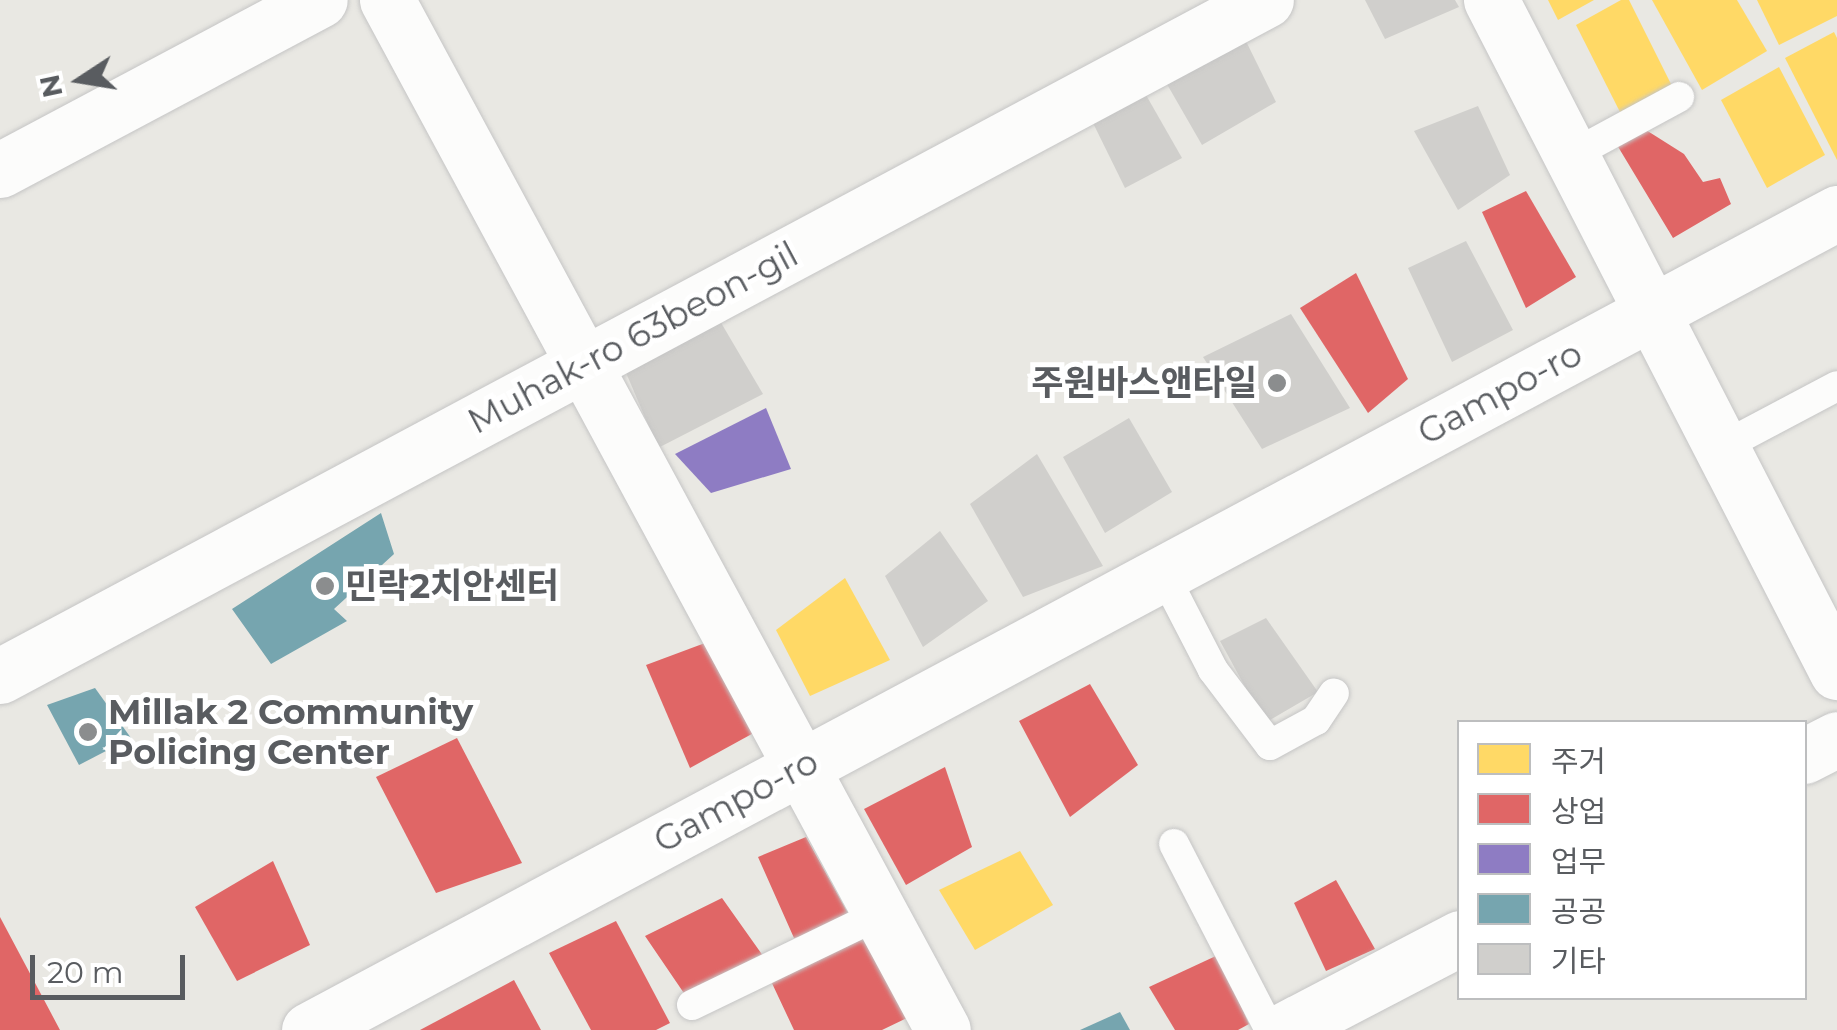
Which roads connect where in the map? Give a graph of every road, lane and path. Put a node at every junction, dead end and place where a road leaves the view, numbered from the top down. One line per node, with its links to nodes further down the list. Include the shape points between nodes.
1 (320, 0): 7 (street)
2 (387, 0): 10 (street)
3 (1266, 0): 10 (street, Muhak-ro 63beon-gil)
4 (1491, 0): 6 (street)
5 (1679, 97): 6 (lane)
6 (1570, 156): 9 (street)
7 (0, 170)
8 (1837, 213): 9 (street, Gampo-ro)
9 (1650, 313): 12 (street); 13 (street, Gampo-ro)
10 (585, 363): 15 (street, Muhak-ro 63beon-gil); 19 (street)
11 (1837, 386): 12 (lane)
12 (1720, 448): 14 (street)
13 (1163, 572): 16 (lane, via 1213,670 1270,744 1316,720); 19 (street, Gampo-ro)
14 (1837, 672)
15 (0, 676)
16 (1334, 692)
17 (1837, 738): 18 (street)
18 (1807, 754)
19 (804, 765): 21 (street); 24 (street, Gampo-ro)
20 (1174, 844): 26 (lane)
21 (884, 912): 23 (lane); 25 (street)
22 (1457, 940): 27 (street)
23 (692, 1005)
24 (308, 1030)
25 (944, 1030)
26 (1270, 1030)
27 (1284, 1030)

